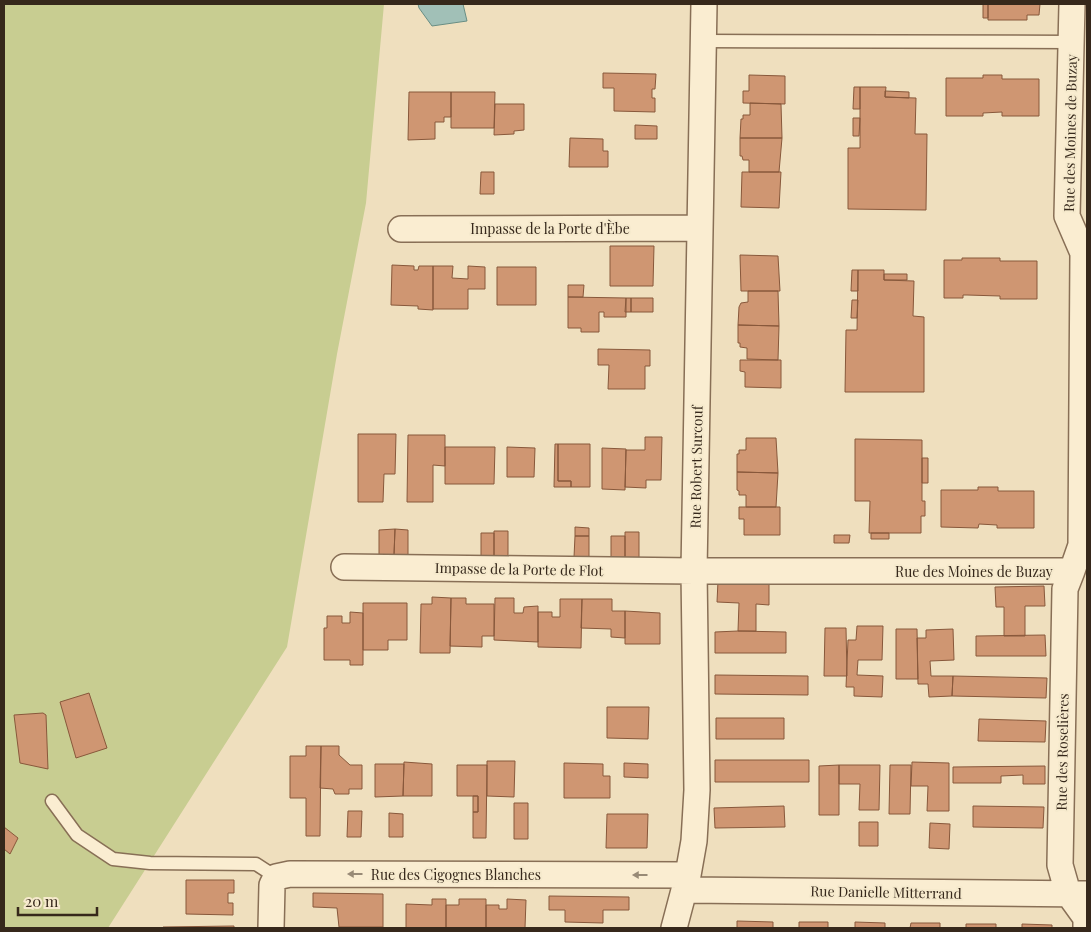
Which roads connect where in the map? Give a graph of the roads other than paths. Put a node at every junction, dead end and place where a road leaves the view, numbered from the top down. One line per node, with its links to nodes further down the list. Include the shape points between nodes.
1 (704, 4): 3 (street, Rue Robert Surcouf)
2 (1072, 4): 4 (street, Rue des Moines de Buzay)
3 (703, 41): 4 (lane); 5 (street, Rue Robert Surcouf)
4 (1072, 42): 9 (street, Rue des Moines de Buzay, via 1067,216 1083,253 1083,272 1081,545)
5 (700, 228): 6 (street, Impasse de la Porte d'Èbe); 8 (street, Rue Robert Surcouf)
6 (401, 229)
7 (344, 567): 8 (street, Impasse de la Porte de Flot)
8 (694, 571): 9 (street, Rue des Moines de Buzay); 12 (street, Rue Robert Surcouf, via 697,790 694,841)
9 (1072, 571): 13 (street, Rue des Roselières, via 1065,589 1060,866)
10 (52, 800): 11 (lane, via 77,835 113,859 150,863 256,864)
11 (276, 877): 12 (street, Rue des Cigognes Blanches, one-way to 11, via 290,874); 14 (street, via 272,886)
12 (686, 882): 13 (street, Rue Danielle Mitterrand); 15 (street, Rue Robert Surcouf)
13 (1078, 894): 16 (street, Rue des Roselières)
14 (271, 928)
15 (674, 928)
16 (1086, 928)

